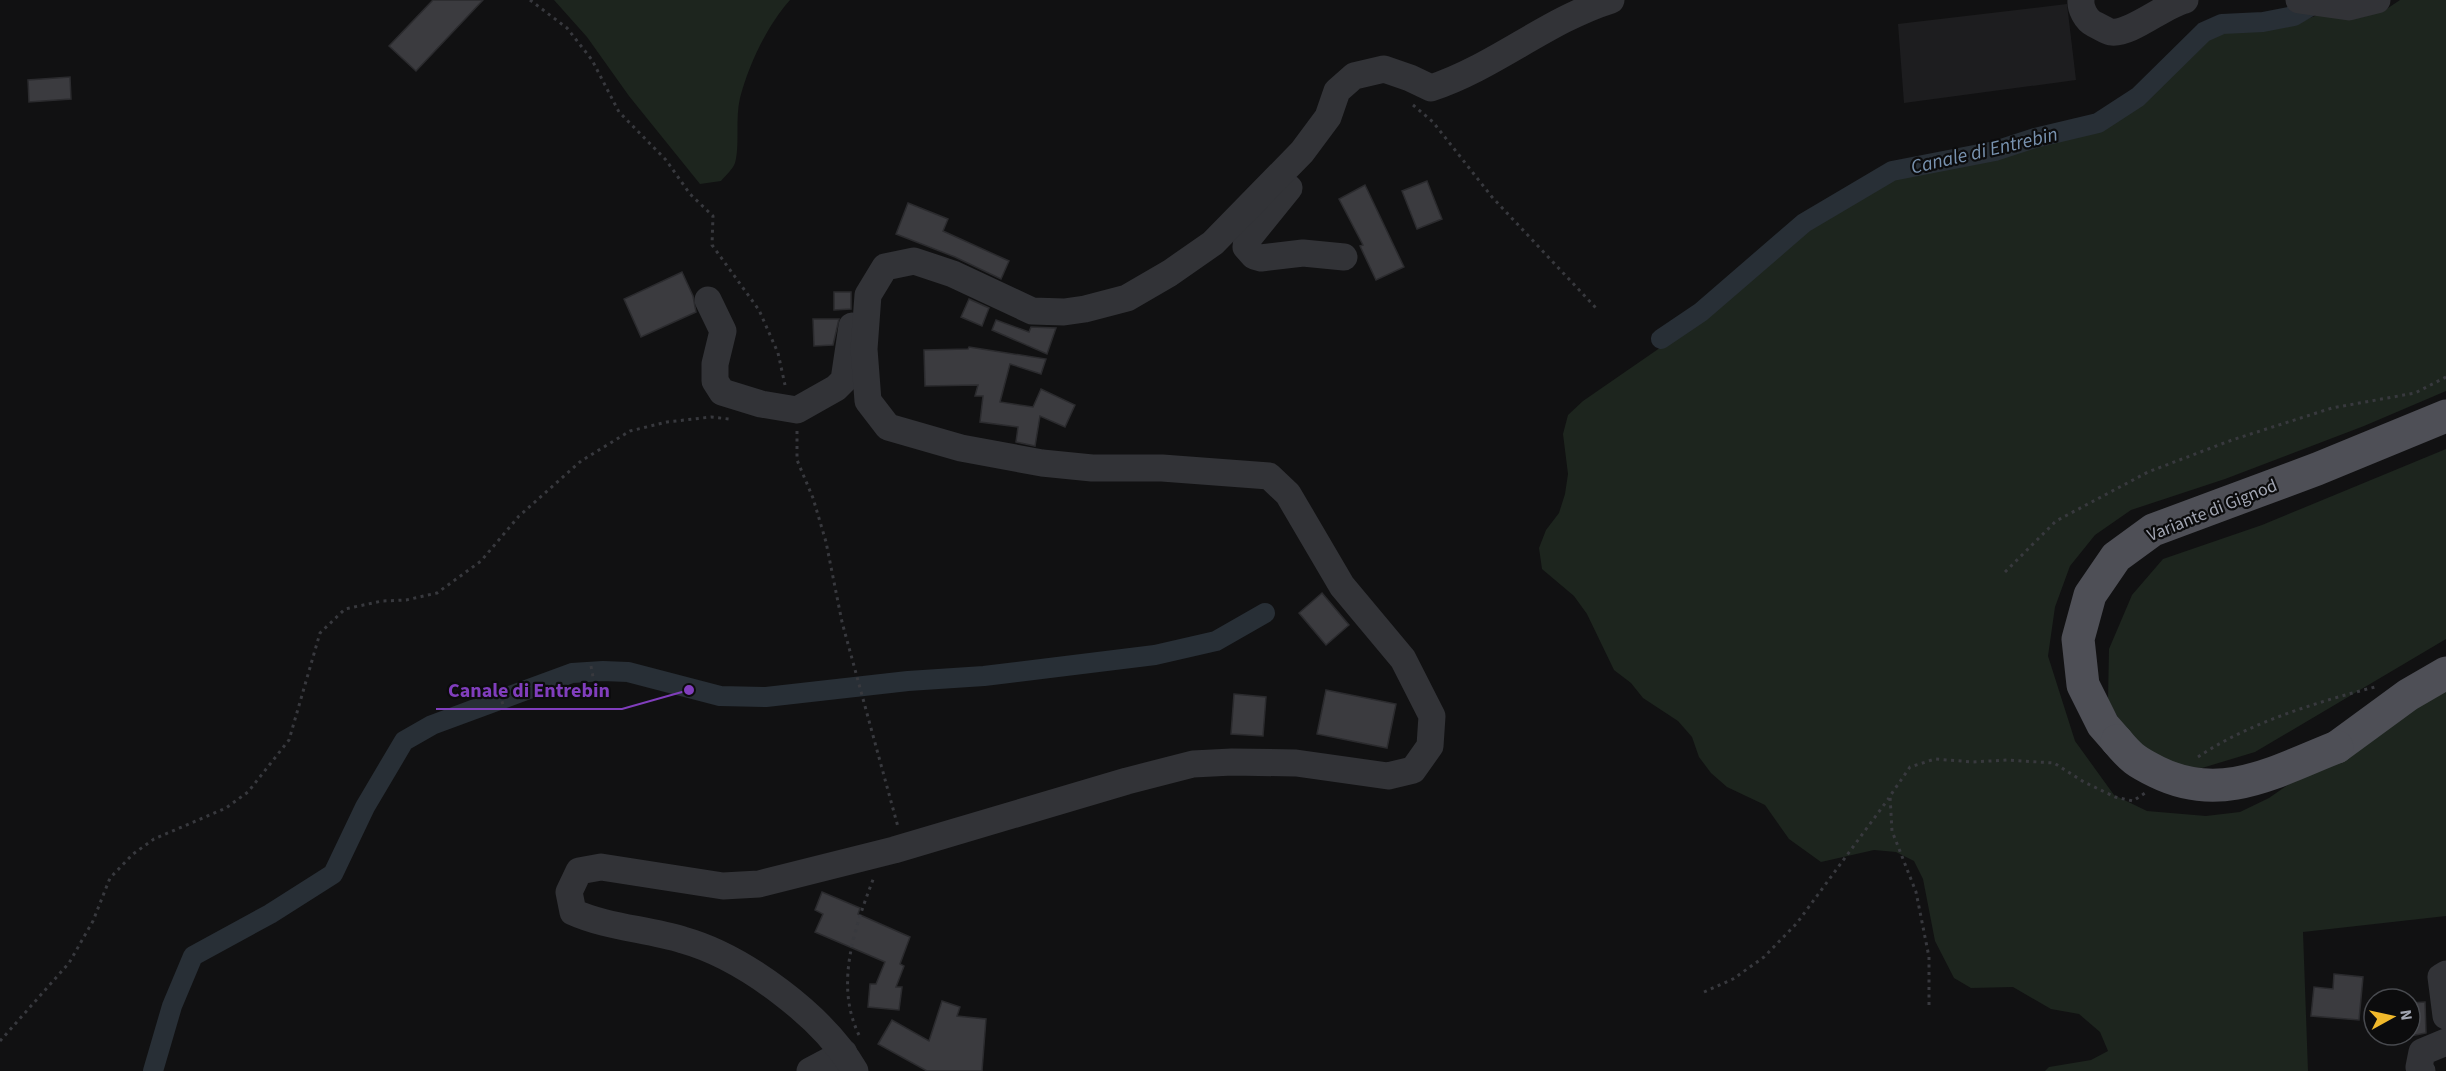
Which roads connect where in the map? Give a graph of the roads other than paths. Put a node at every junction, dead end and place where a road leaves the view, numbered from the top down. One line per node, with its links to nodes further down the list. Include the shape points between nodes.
1 (1611, 0): 7 (street, via 1583,9 1459,79 1431,88 1383,69 1354,76 1337,91)
2 (2081, 0): 3 (street, via 2089,21 2112,32 2135,26 2172,3)
3 (2185, 0)
4 (2299, 0): 6 (street)
5 (2377, 0): 6 (street, via 2349,7)
6 (2316, 3)
7 (1332, 104): 8 (street, via 1337,123 1325,145 1247,240 1246,247 1261,258 1303,253); 10 (street, via 1328,117 1302,152 1213,243 1127,298 1085,309 1032,311 953,274 914,261 885,267 868,295)
8 (1344, 257)
9 (708, 300): 10 (street, via 723,332 715,364 715,381 722,392 796,410 844,380 853,320)
10 (868, 304): 16 (street, via 864,349 868,401 888,427 961,448 1042,463 1269,476 1288,494 1342,586 1402,659 1432,716 1430,746 1413,770 1388,776 1296,763 1193,764 894,850 759,884 723,886 601,867 579,871 568,892 573,912 593,921 686,941 726,957 753,973)
11 (2446, 416): 12 (main road, Variante di Gignod, bridge, via 2153,530 2116,557 2090,595 2078,639 2083,685 2103,724 2133,760 2173,780 2207,787 2250,781 2337,747 2408,695)
12 (2446, 673)
13 (2446, 974): 14 (street, via 2441,977)
14 (2446, 1016)
15 (2446, 1042): 17 (street, via 2422,1052)
16 (854, 1055): 18 (street)
17 (2414, 1063)
18 (810, 1071)

